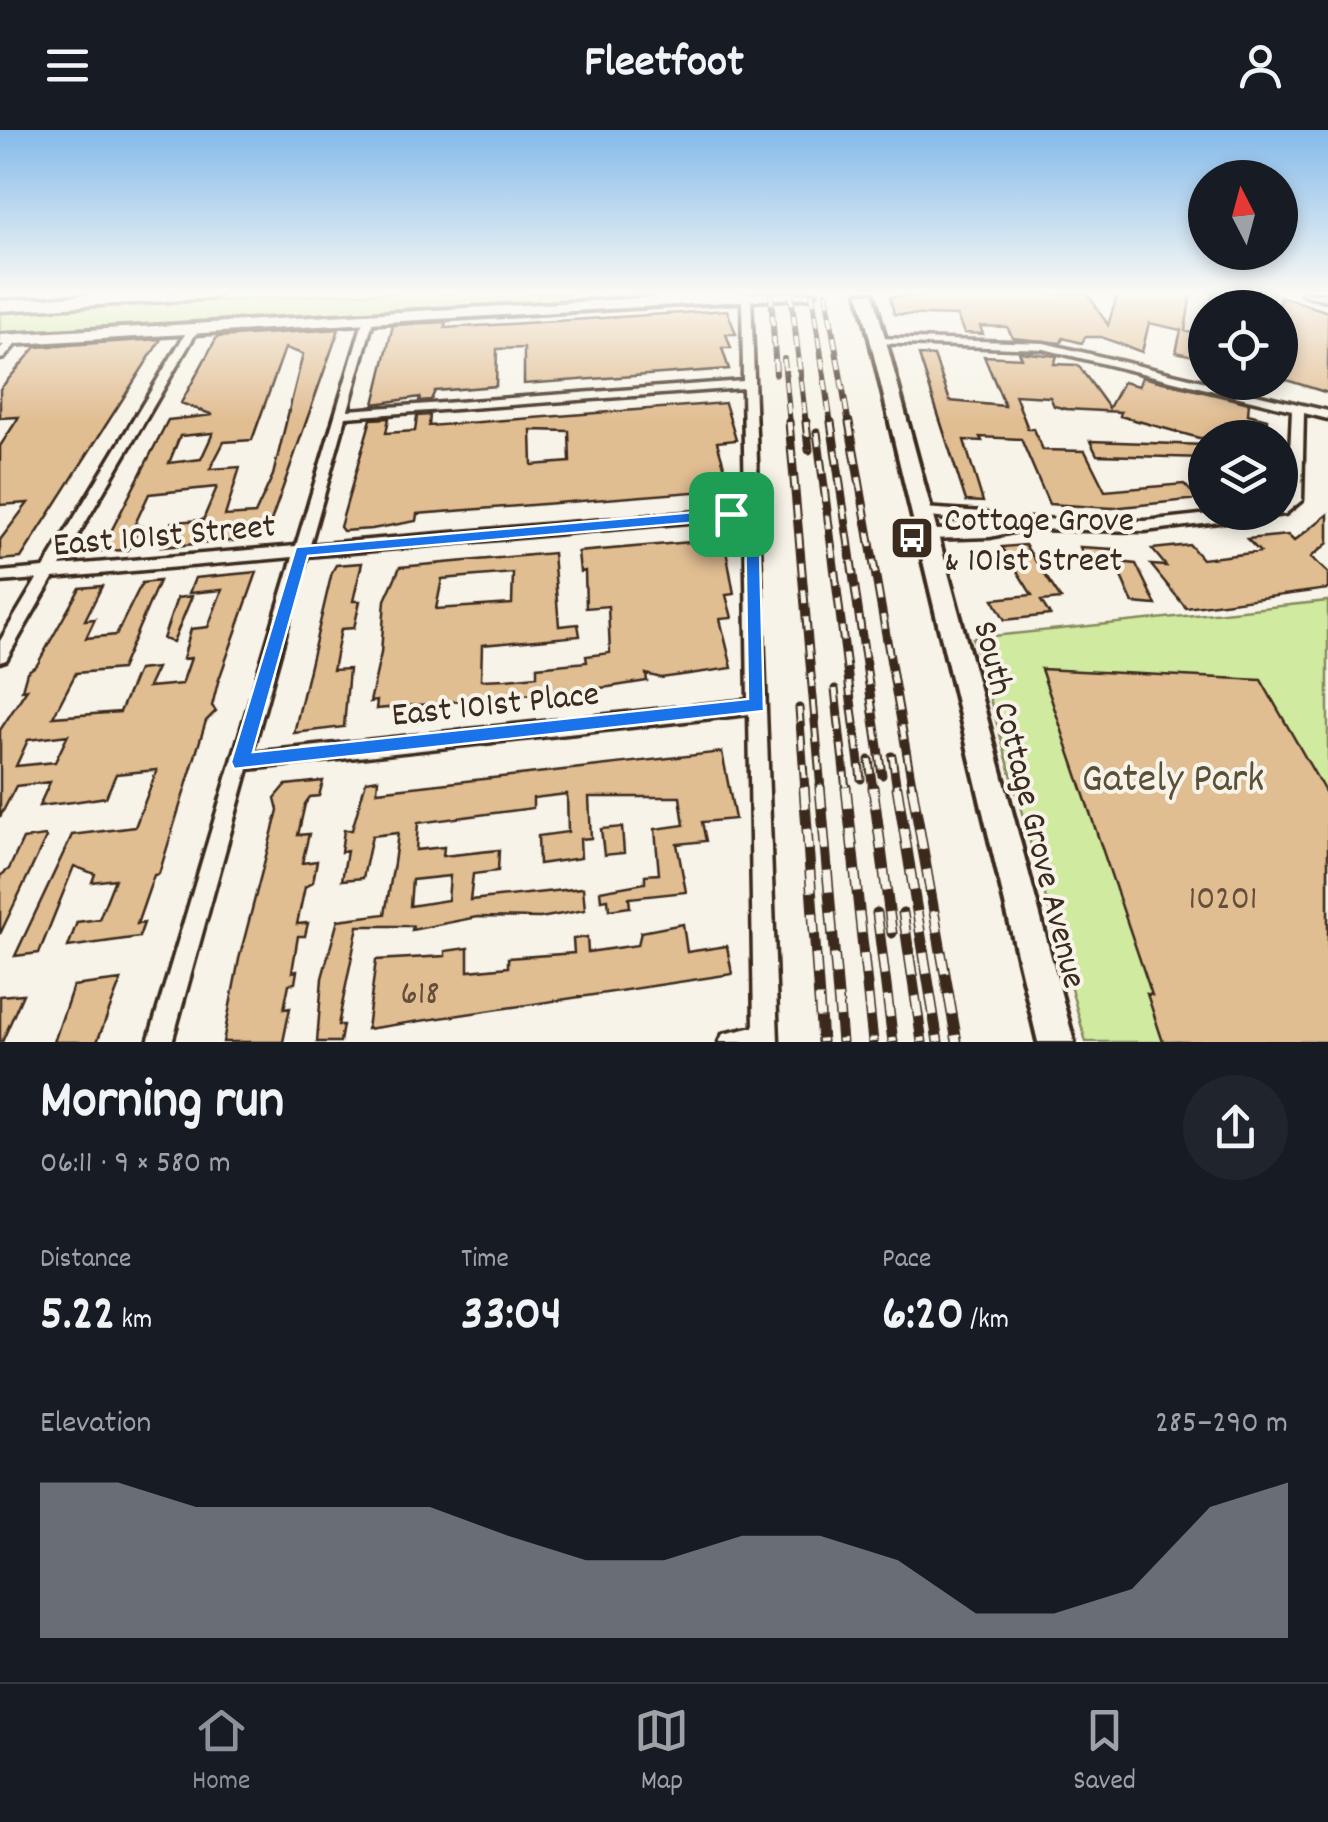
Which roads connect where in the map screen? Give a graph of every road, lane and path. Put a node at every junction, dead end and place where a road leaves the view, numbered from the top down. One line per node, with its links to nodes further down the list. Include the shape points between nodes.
1 (77, 336): 6 (street)
2 (190, 336): 21 (street)
3 (363, 336): 13 (street)
4 (748, 336): 10 (street)
5 (877, 336): 7 (street, South Cottage Grove Avenue)
6 (8, 340): 8 (street)
7 (878, 341): 9 (street, via 1044,346); 18 (street, South Cottage Grove Avenue)
8 (0, 356)
9 (1188, 379)
10 (748, 384): 13 (street); 16 (street)
11 (1271, 400): 12 (street)
12 (1298, 407): 14 (street); 15 (street)
13 (341, 414): 20 (street)
14 (1328, 415)
15 (1298, 420)
16 (752, 512): 20 (street, East 101st Street); 24 (street)
17 (1188, 521): 19 (street)
18 (925, 524): 19 (street, via 990,532); 19 (street, via 983,517); 29 (street, South Cottage Grove Avenue)
19 (1006, 526)
20 (301, 551): 21 (street, East 101st Street); 25 (street)
21 (49, 573): 22 (street, East 101st Street); 23 (street)
22 (0, 577)
23 (0, 655)
24 (757, 706): 25 (street, East 101st Place); 26 (street)
25 (240, 762): 27 (street)
26 (766, 1039): 28 (street)
27 (160, 1042)
28 (731, 1042)
29 (1056, 1042)

